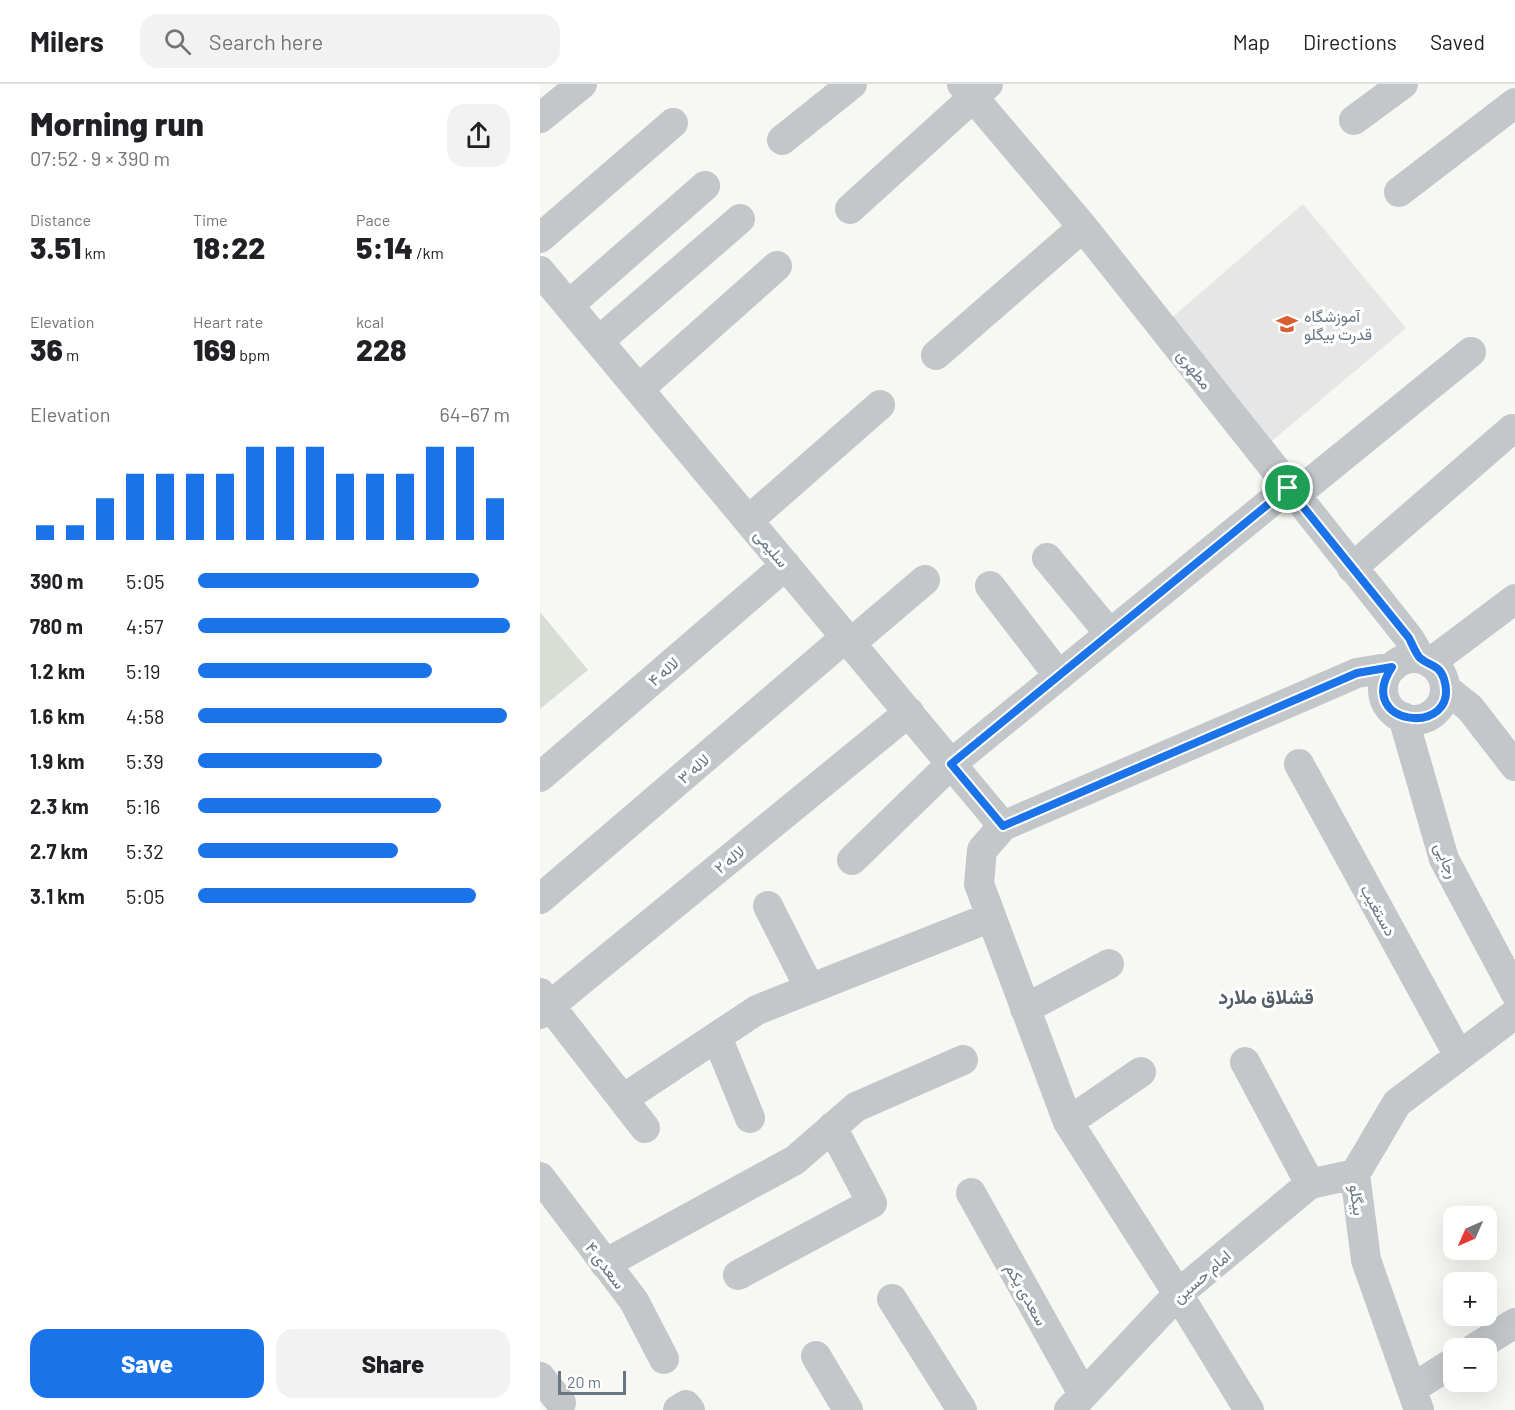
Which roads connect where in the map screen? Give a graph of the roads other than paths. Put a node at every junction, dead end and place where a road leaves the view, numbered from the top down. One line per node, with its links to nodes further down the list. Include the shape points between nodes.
1 (582, 84): 6 (street)
2 (852, 84): 9 (street)
3 (1403, 84): 7 (street)
4 (974, 88): 12 (street); 14 (street, مطهری)
5 (1515, 103): 11 (street)
6 (540, 118)
7 (1354, 120)
8 (673, 123): 15 (street)
9 (782, 140)
10 (705, 186): 17 (street)
11 (1399, 192)
12 (850, 209)
13 (740, 219): 18 (street)
14 (1083, 226): 20 (street); 24 (street, مطهری)
15 (540, 238)
16 (777, 266): 21 (street)
17 (551, 291): 18 (street, سلیمی)
18 (600, 340): 21 (street, سلیمی)
19 (1471, 352): 24 (street)
20 (936, 355)
21 (639, 388): 25 (street, سلیمی)
22 (880, 405): 25 (street)
23 (1512, 429): 28 (street)
24 (1291, 492): 28 (street, مطهری); 32 (street)
25 (749, 520): 27 (street, سلیمی)
26 (1047, 558): 32 (street)
27 (786, 565): 33 (street, سلیمی); 43 (street, لاله ۴)
28 (1352, 568): 34 (street, مطهری)
29 (926, 580): 33 (street, لاله ۳)
30 (990, 586): 36 (street)
31 (1515, 600): 34 (street)
32 (1110, 634): 36 (street)
33 (848, 640): 38 (street, سلیمی); 46 (street, لاله ۳)
34 (1426, 661): 35 (street, via 1411,658); 37 (street, via 1443,678)
35 (1392, 667): 39 (street, via 1384,695 1394,712); 44 (street, via 1357,673)
36 (1059, 676): 40 (street)
37 (1445, 688): 39 (street, via 1439,707 1432,714 1412,720); 42 (street, via 1470,708)
38 (909, 712): 40 (street, سلیمی); 52 (street, لاله ۲)
39 (1402, 717): 51 (street, رجایی, via 1444,859)
40 (951, 764): 44 (street, سلیمی); 45 (street)
41 (1299, 764): 56 (street, دستغیب)
42 (1515, 766)
43 (540, 777)
44 (1003, 826): 48 (street, via 981,850 979,884)
45 (852, 860)
46 (540, 899)
47 (768, 906): 50 (street)
48 (991, 917): 50 (street); 53 (street)
49 (1109, 964): 53 (street)
50 (810, 989): 55 (street, via 757,1010)
51 (1515, 992)
52 (543, 1005): 60 (street)
53 (1025, 1009): 62 (street)
54 (1511, 1025): 56 (street, بیگلو)
55 (717, 1037): 60 (street); 61 (street)
56 (1459, 1056): 65 (street, بیگلو, via 1397,1103)
57 (963, 1060): 63 (street, via 856,1107)
58 (1245, 1062): 67 (street)
59 (1141, 1072): 62 (street)
60 (623, 1099): 64 (street)
61 (750, 1118)
62 (1068, 1122): 71 (street)
63 (832, 1127): 69 (street, via 795,1160); 70 (street, via 872,1203)
64 (645, 1128)
65 (1355, 1174): 67 (street, امام حسین); 79 (street, بیگلو, via 1366,1260)
66 (540, 1178): 69 (street, سعدی ۴)
67 (1310, 1184): 71 (street, امام حسین)
68 (971, 1193): 80 (street, سعدی یکم)
69 (605, 1264): 76 (street, سعدی ۴, via 634,1301)
70 (738, 1275)
71 (1178, 1294): 80 (street, امام حسین); 82 (street)
72 (892, 1299): 84 (street)
73 (1515, 1323): 74 (street)
74 (1492, 1338)
75 (816, 1356): 83 (street)
76 (664, 1359)
77 (1443, 1373): 79 (street)
78 (540, 1377): 81 (street)
79 (1416, 1399)
80 (1076, 1402)
81 (561, 1403)
82 (1242, 1407)
83 (848, 1410)
84 (962, 1410)

